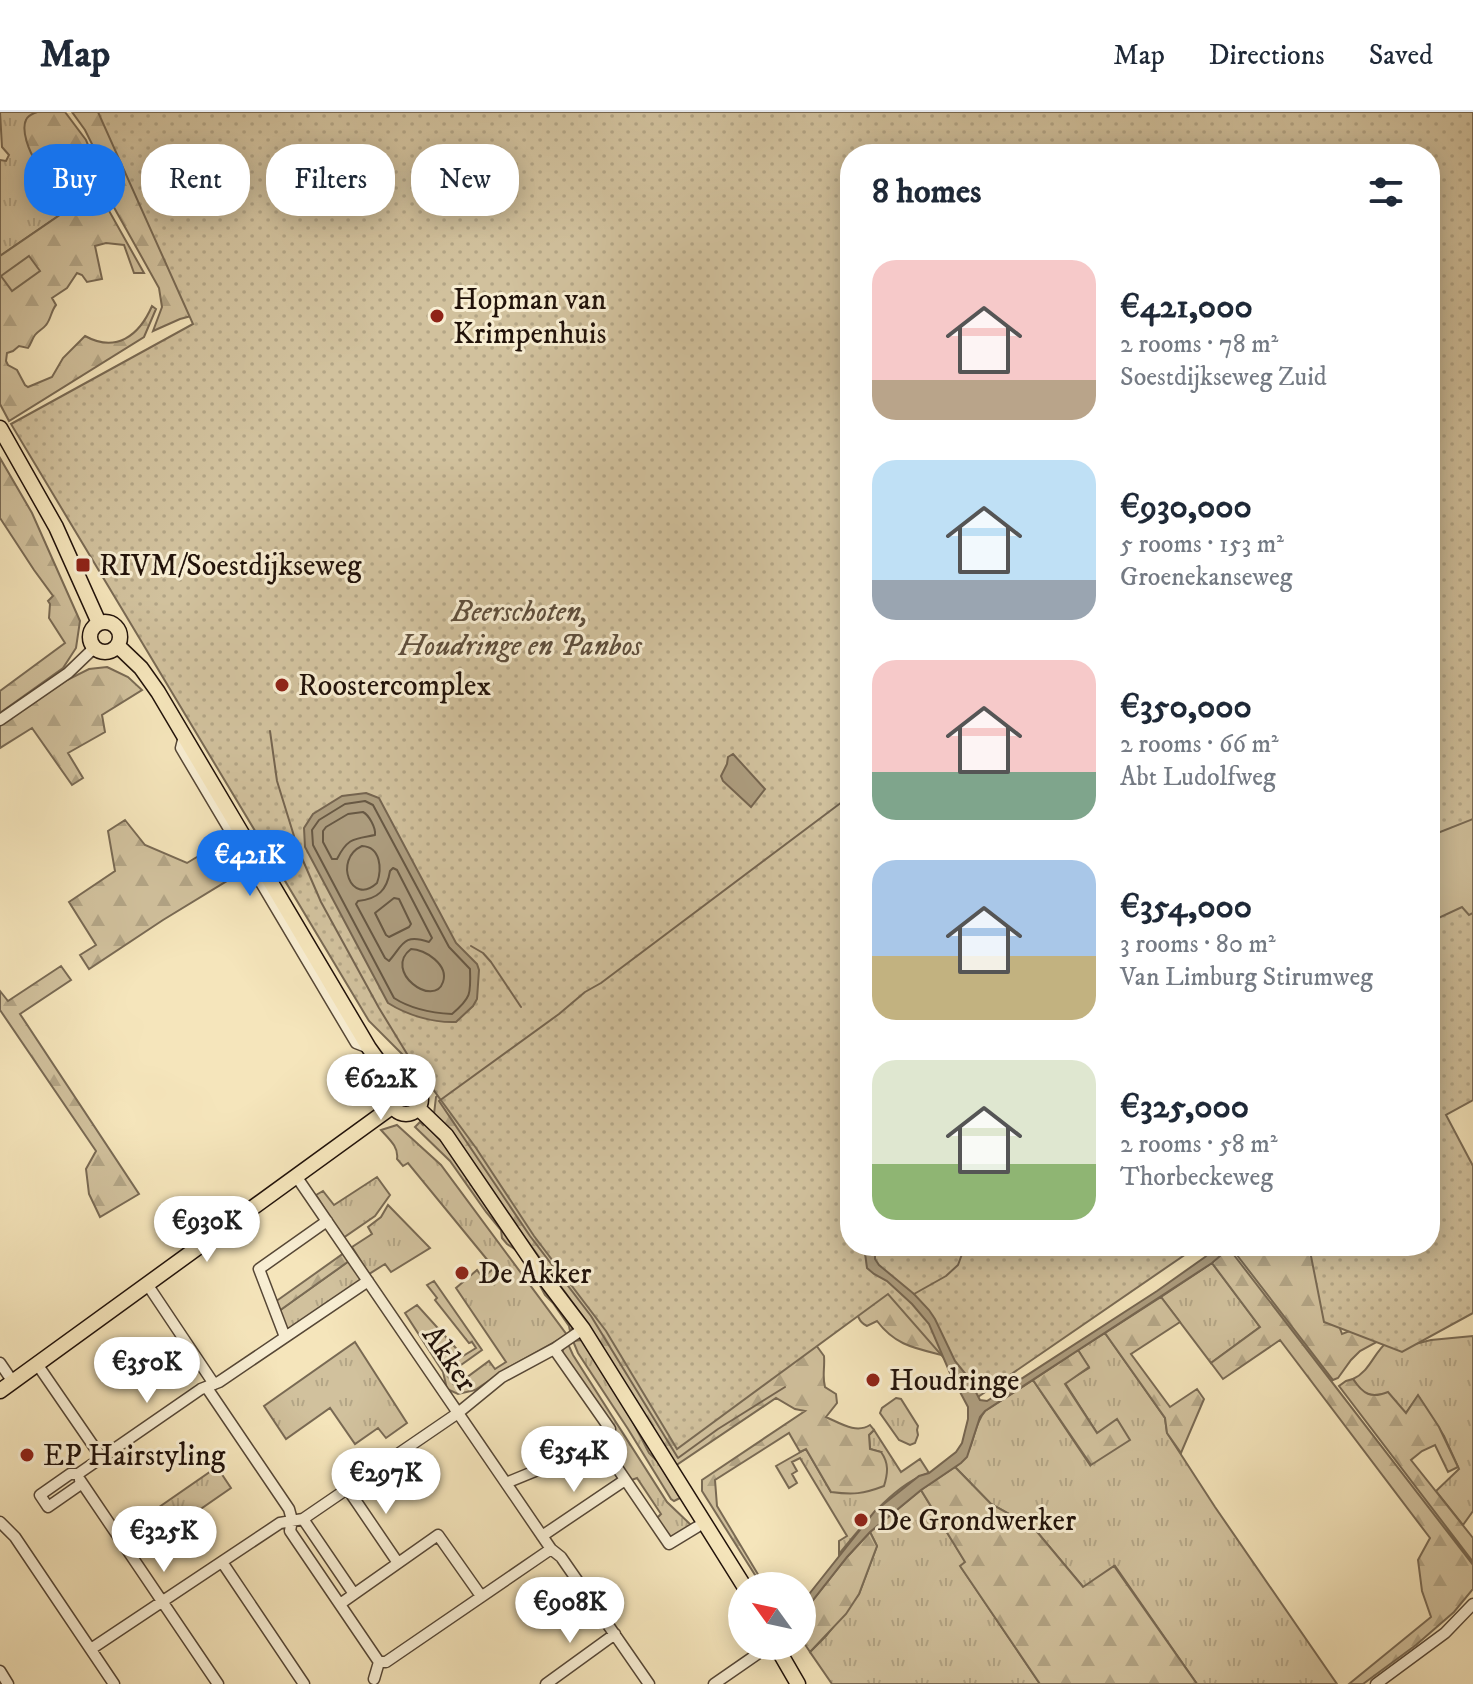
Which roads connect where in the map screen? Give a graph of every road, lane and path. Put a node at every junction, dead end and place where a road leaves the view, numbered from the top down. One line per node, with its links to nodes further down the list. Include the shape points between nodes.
1 (2, 426): 2 (main road)
2 (99, 623): 3 (main road, via 117,627); 4 (main road, via 90,635)
3 (118, 646): 4 (main road, via 104,653); 6 (main road, via 152,683)
4 (94, 648): 5 (street, via 68,673)
5 (0, 720)
6 (397, 1087): 7 (main road); 8 (main road, via 423,1089)
7 (393, 1106): 8 (main road, via 404,1114); 9 (main road)
8 (418, 1108): 13 (main road, via 446,1135)
9 (296, 1176): 10 (street, Akker); 12 (main road)
10 (327, 1221): 11 (street, Akker); 14 (street, via 259,1269)
11 (368, 1281): 14 (street); 21 (street, Akker)
12 (147, 1284): 17 (main road); 19 (street)
13 (583, 1329): 15 (street); 34 (main road)
14 (285, 1337): 19 (street)
15 (554, 1349): 21 (street, via 502,1377); 22 (street, via 610,1429)
16 (0, 1363): 18 (street)
17 (37, 1364): 18 (main road); 23 (street)
18 (13, 1382): 20 (main road)
19 (210, 1386): 23 (street); 27 (street)
20 (0, 1391)
21 (458, 1413): 25 (street, Akker); 26 (street)
22 (601, 1444): 24 (street); 25 (street)
23 (101, 1457): 37 (street, via 80,1479)
24 (625, 1480): 29 (street, via 669,1544); 30 (street)
25 (506, 1483): 30 (street, Akker)
26 (347, 1488): 27 (street); 33 (street)
27 (298, 1520): 32 (street, via 280,1523); 35 (street); 38 (street, via 290,1531)
28 (0, 1522): 41 (street)
29 (697, 1527)
30 (542, 1536): 31 (street, Akker)
31 (551, 1549): 36 (street); 40 (street, Akker)
32 (222, 1562): 37 (street); 51 (street)
33 (398, 1563): 35 (street); 36 (street, via 438,1535)
34 (734, 1572)
35 (354, 1594): 38 (street)
36 (481, 1596): 45 (street)
37 (162, 1601): 41 (street); 50 (street)
38 (340, 1604): 45 (street)
39 (1473, 1604): 56 (street, via 1445,1633)
40 (615, 1634): 52 (street); 53 (street, Akker)
41 (91, 1649): 49 (street)
42 (748, 1660): 54 (street)
43 (785, 1660): 55 (main road)
44 (790, 1660): 55 (main road)
45 (379, 1662): 47 (street)
46 (0, 1671): 48 (street)
47 (373, 1682)
48 (8, 1684)
49 (114, 1684)
50 (218, 1684)
51 (304, 1684)
52 (546, 1684)
53 (649, 1684)
54 (714, 1684)
55 (801, 1684)
56 (1376, 1684)

